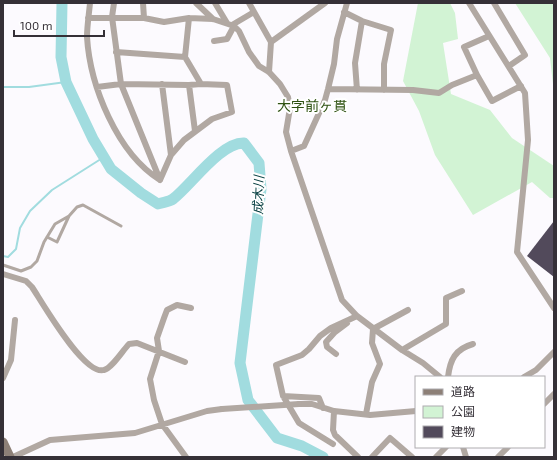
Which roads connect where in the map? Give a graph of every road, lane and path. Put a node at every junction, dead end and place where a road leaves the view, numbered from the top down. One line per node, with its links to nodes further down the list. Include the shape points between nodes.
1 (90, 3): 13 (street)
2 (114, 3): 14 (street)
3 (143, 3): 15 (street)
4 (196, 3): 17 (street)
5 (215, 3): 19 (street)
6 (249, 3): 11 (street)
7 (325, 3): 22 (street)
8 (347, 3): 12 (street)
9 (469, 3): 20 (street)
10 (494, 3): 25 (street, via 525,55)
11 (254, 12): 19 (street); 22 (street)
12 (344, 12): 18 (street); 34 (street)
13 (88, 18): 14 (street); 33 (street, via 87,36)
14 (112, 18): 15 (street); 23 (street)
15 (144, 18): 16 (street, via 164,22)
16 (189, 18): 17 (street); 24 (street)
17 (213, 19): 19 (street)
18 (362, 21): 35 (street, via 354,63); 36 (street, via 391,30 384,64)
19 (231, 25): 21 (street, via 227,39); 26 (street, via 239,31 259,66)
20 (489, 36): 25 (street); 27 (street, via 464,47)
21 (214, 41)
22 (271, 42): 26 (street)
23 (116, 52): 24 (street); 28 (street)
24 (185, 57): 30 (street)
25 (508, 66): 32 (street)
26 (269, 72): 38 (street, via 288,97 290,108 286,132)
27 (477, 75): 32 (street, via 492,101); 36 (street, via 439,93)
28 (121, 84): 29 (street); 33 (street); 40 (street)
29 (162, 84): 31 (street); 39 (street)
30 (201, 84): 31 (street); 37 (street, via 227,85 232,112 212,119)
31 (189, 85): 37 (street)
32 (521, 86): 48 (street, via 525,93 528,140 517,252)
33 (97, 87): 40 (street, via 117,134 150,173)
34 (328, 89): 35 (street); 38 (street, via 304,146)
35 (357, 90): 36 (street)
36 (384, 90)
37 (195, 131): 39 (street)
38 (291, 151): 50 (street, via 341,296)
39 (171, 155): 40 (street)
40 (160, 180)
41 (70, 216): 42 (lane, via 82,205); 43 (lane, via 55,224); 43 (lane, via 57,242)
42 (121, 226)
43 (47, 237): 44 (lane, via 37,261 30,267 21,271)
44 (3, 265)
45 (3, 274): 55 (street, via 26,281 32,287 62,334 88,366 97,371 108,369 129,344 137,343)
46 (462, 291): 54 (street, via 446,298 446,324)
47 (191, 308): 55 (street, via 177,305 167,310 157,338)
48 (554, 308)
49 (408, 310): 52 (street)
50 (357, 316): 52 (street); 57 (street, via 326,342 327,347); 64 (street, via 331,328 302,355 276,365)
51 (15, 320): 62 (street, via 11,360)
52 (373, 329): 54 (street); 69 (street, via 372,343 380,364 372,382)
53 (473, 344): 60 (street, via 455,353)
54 (402, 350): 59 (street)
55 (159, 351): 58 (street); 70 (street, via 150,378)
56 (554, 352): 61 (street, via 536,370)
57 (336, 354)
58 (185, 362)
59 (439, 376)
60 (448, 376)
61 (526, 376)
62 (3, 378)
63 (554, 394): 65 (street)
64 (283, 396): 66 (street, via 319,398); 72 (street, via 299,423)
65 (545, 403)
66 (323, 408): 67 (street); 70 (street, bridge, via 312,404 299,404 222,409)
67 (334, 411): 69 (street); 78 (street, via 335,435)
68 (415, 411): 69 (street)
69 (366, 414)
70 (162, 424): 76 (street, via 135,433 50,440); 77 (street)
71 (3, 442): 75 (main road)
72 (333, 444)
73 (445, 448): 81 (street)
74 (507, 448): 82 (street)
75 (10, 457)
76 (13, 457)
77 (186, 457)
78 (358, 457)
79 (372, 457): 80 (street, via 390,438)
80 (412, 457)
81 (436, 457)
82 (498, 457)

